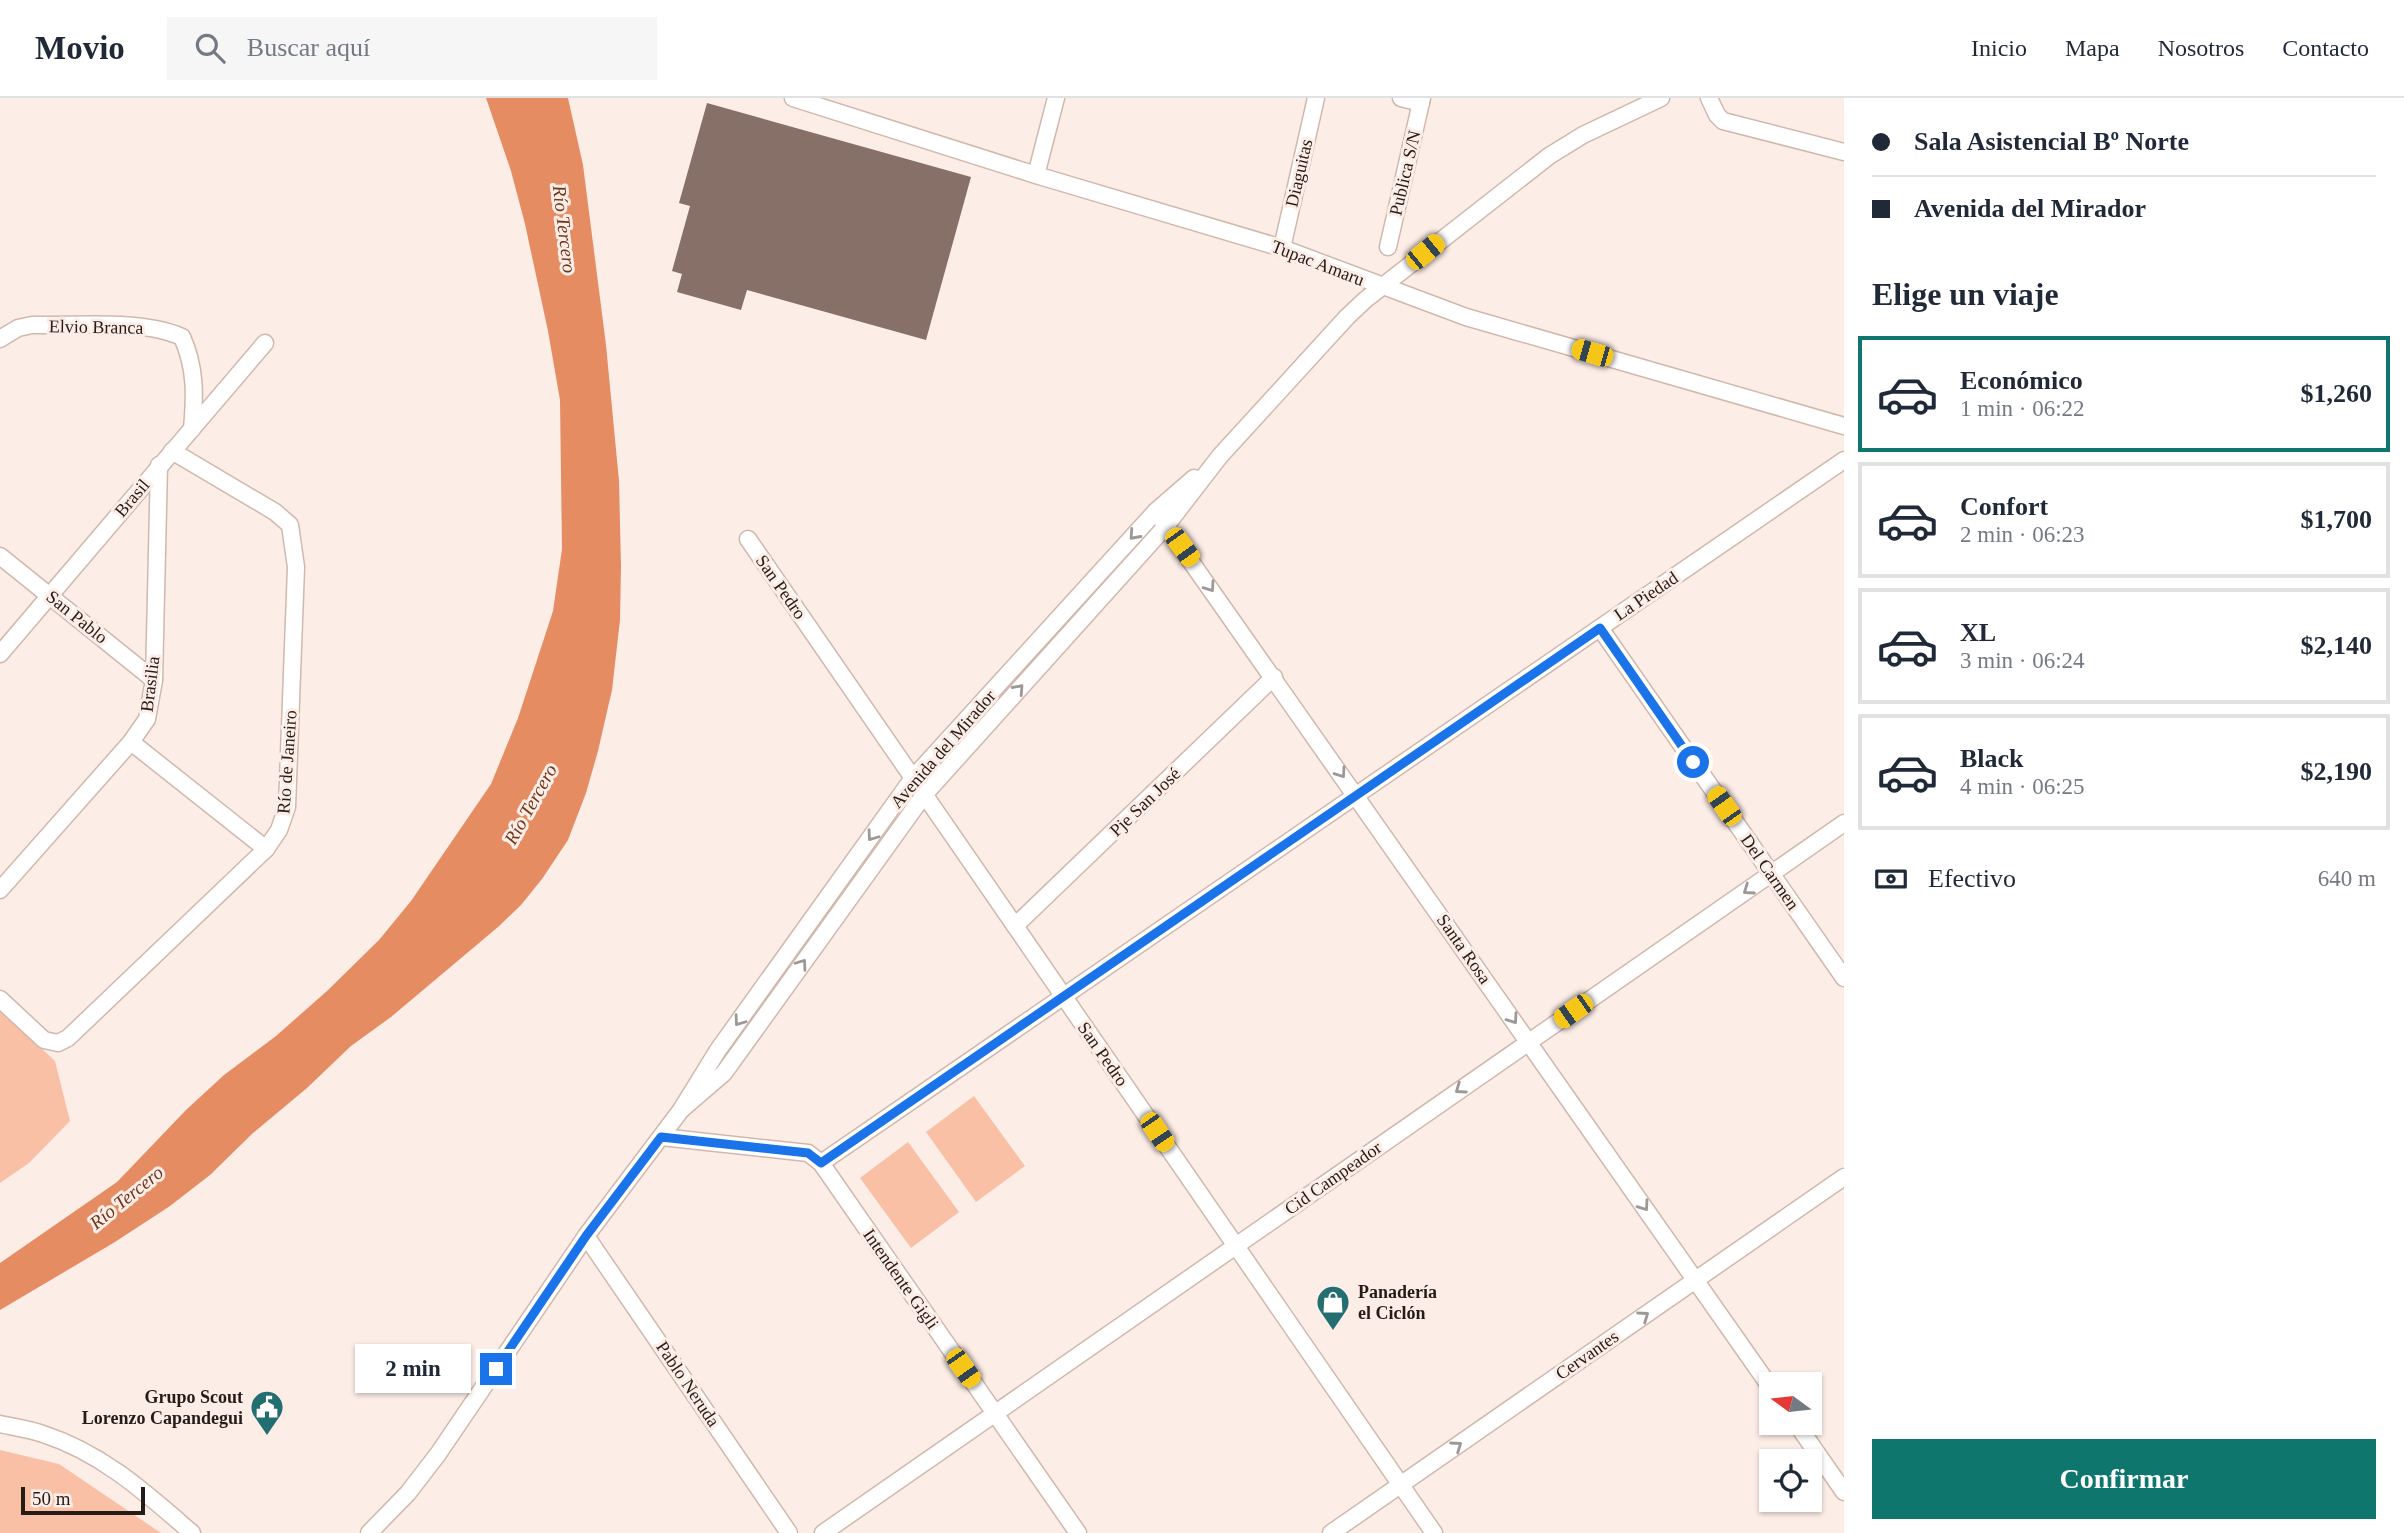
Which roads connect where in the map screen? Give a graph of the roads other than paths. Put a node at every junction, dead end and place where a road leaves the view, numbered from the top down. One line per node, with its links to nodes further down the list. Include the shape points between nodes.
1 (793, 98): 9 (street, Tupac Amaru)
2 (1056, 98): 9 (street)
3 (1317, 98): 11 (street, Diaguitas)
4 (1402, 98): 7 (street)
5 (1661, 98): 12 (street, Avenida del Mirador, via 1549,156)
6 (1709, 98): 8 (street, via 1723,121)
7 (1422, 101): 10 (street, Publica S/N)
8 (1844, 152)
9 (1036, 175): 11 (street, Tupac Amaru)
10 (1388, 247)
11 (1282, 248): 12 (street, Tupac Amaru)
12 (1382, 287): 15 (street, Tupac Amaru, via 1466,317); 18 (street, Avenida del Mirador, via 1347,317)
13 (0, 339): 16 (street, Elvio Branca, via 32,325 141,326 183,337 191,356 195,390)
14 (265, 343): 16 (street, Brasil)
15 (1844, 426)
16 (192, 429): 17 (street, Brasil)
17 (172, 451): 20 (street, Brasil); 35 (street, Río de Janeiro, via 290,525 296,567 287,807 279,831)
18 (1220, 456): 21 (street, Avenida del Mirador); 22 (street, Avenida del Mirador)
19 (1844, 460): 26 (street, La Piedad)
20 (159, 465): 25 (street, Brasil); 29 (street, Brasilia)
21 (1156, 511): 22 (street, Santa Rosa); 31 (street, Avenida del Mirador, one-way to 31)
22 (1166, 526): 28 (street, Santa Rosa, one-way to 28); 32 (street, Avenida del Mirador, one-way to 22)
23 (748, 539): 31 (street, San Pedro)
24 (0, 556): 25 (street, San Pablo)
25 (50, 595): 27 (street, Brasil); 29 (street, San Pablo)
26 (1600, 628): 33 (street, La Piedad); 36 (street, Del Carmen)
27 (0, 654)
28 (1274, 677): 33 (street, Santa Rosa, one-way to 33); 38 (street, Pje San José)
29 (154, 680): 30 (street, Brasilia, via 147,719)
30 (131, 742): 35 (street); 37 (street, Brasilia)
31 (913, 778): 32 (street, San Pedro); 43 (street, Avenida del Mirador, one-way to 43, via 718,1050)
32 (924, 795): 38 (street, San Pedro); 43 (street, Avenida del Mirador, one-way to 32, via 724,1073)
33 (1357, 795): 40 (street, La Piedad); 42 (street, Santa Rosa, one-way to 42)
34 (1844, 823): 36 (street, Cid Campeador)
35 (266, 849): 41 (street, Río de Janeiro, via 68,1038 58,1043 44,1040)
36 (1771, 873): 39 (street, Del Carmen); 42 (street, Cid Campeador, one-way to 42)
37 (0, 890)
38 (1015, 926): 40 (street, San Pedro)
39 (1844, 978)
40 (1063, 996): 45 (street, La Piedad); 48 (street, San Pedro)
41 (0, 999)
42 (1529, 1042): 48 (street, Cid Campeador, one-way to 48); 49 (street, Santa Rosa, one-way to 49)
43 (681, 1110): 44 (street, Avenida del Mirador)
44 (661, 1137): 45 (street, via 808,1153); 47 (street, Avenida del Mirador)
45 (821, 1163): 51 (street, Intendente Gigli)
46 (1844, 1177): 49 (street, Cervantes)
47 (586, 1236): 57 (street, Avenida del Mirador, via 438,1454); 58 (street, Pablo Neruda)
48 (1236, 1246): 51 (street, Cid Campeador); 54 (street, San Pedro)
49 (1696, 1280): 50 (street, Santa Rosa); 54 (street, Cervantes, one-way to 49)
50 (1760, 1372)
51 (995, 1413): 59 (street, Cid Campeador); 60 (street, Intendente Gigli)
52 (0, 1424): 56 (street, via 72,1444 103,1461)
53 (1804, 1435): 55 (street)
54 (1401, 1485): 61 (street, Cervantes); 62 (street, San Pedro)
55 (1844, 1492)
56 (192, 1533)
57 (369, 1533)
58 (789, 1533)
59 (823, 1533)
60 (1078, 1533)
61 (1331, 1533)
62 (1434, 1533)

